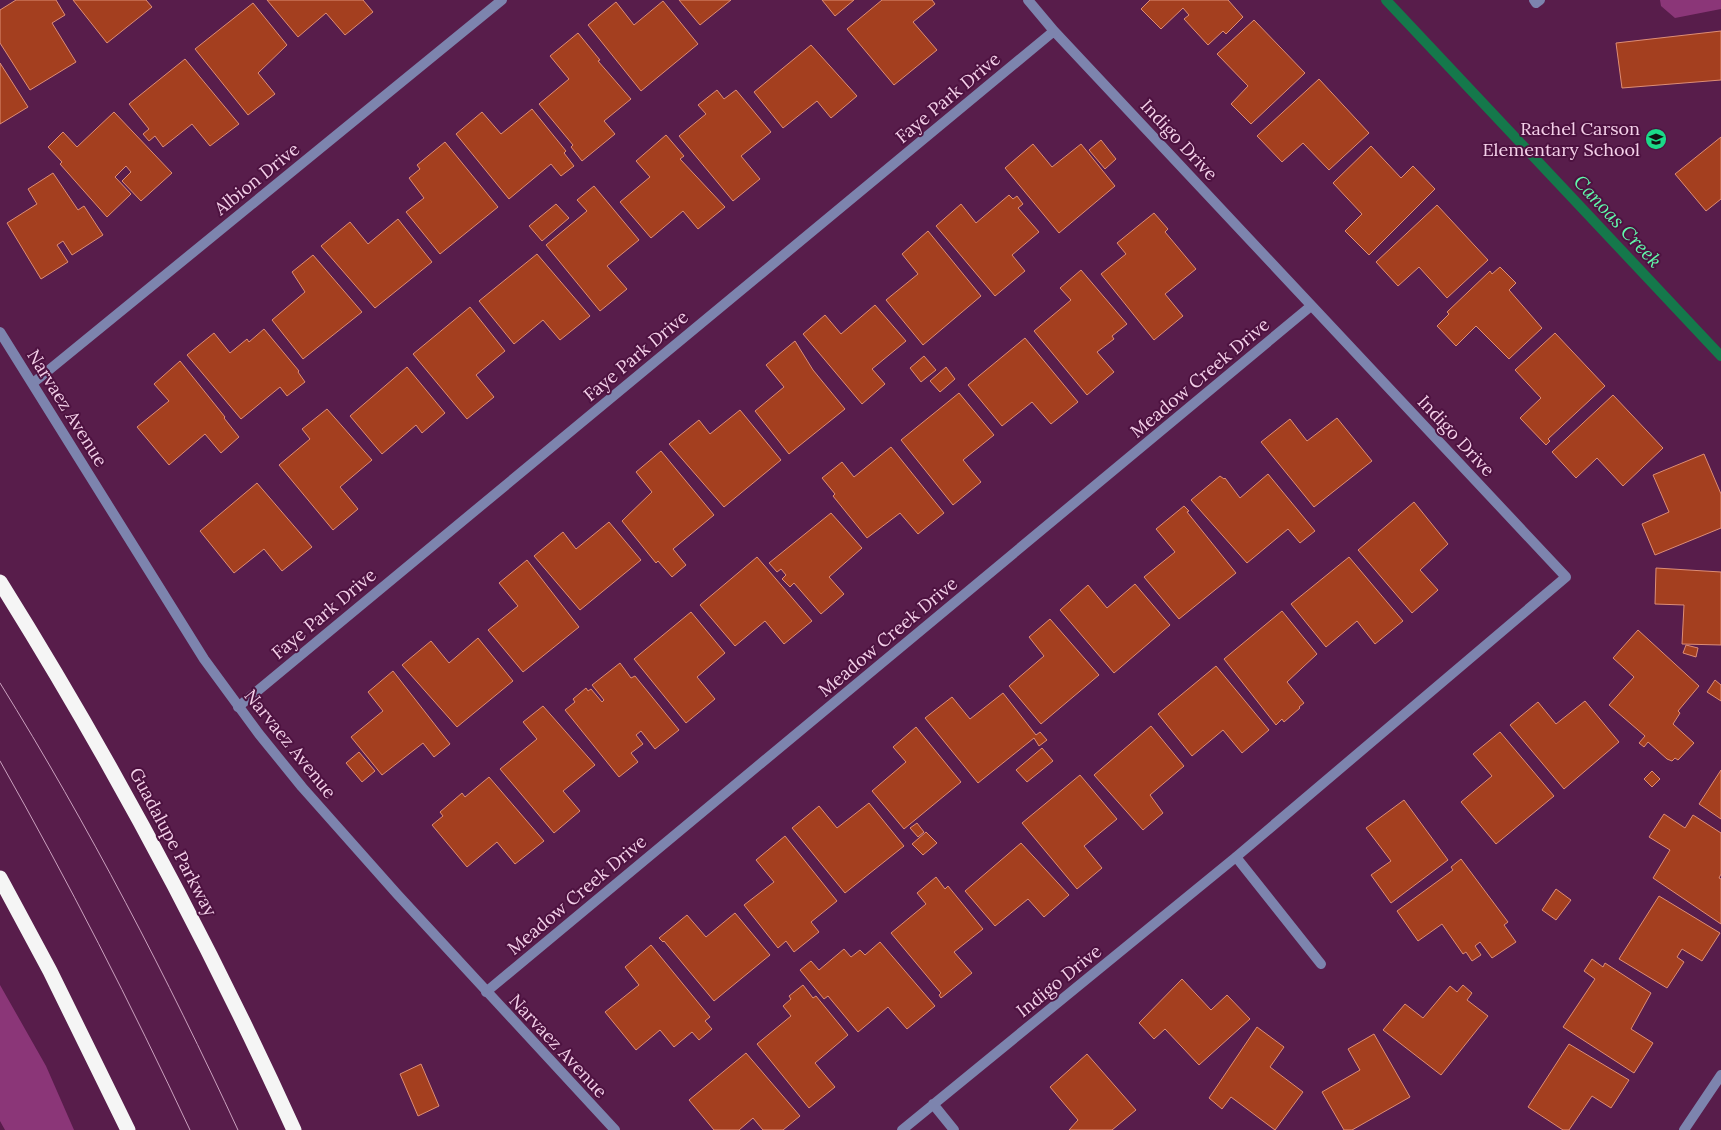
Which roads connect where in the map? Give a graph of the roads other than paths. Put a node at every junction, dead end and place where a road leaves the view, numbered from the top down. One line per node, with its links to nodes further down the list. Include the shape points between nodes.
1 (502, 0): 8 (street, Albion Drive)
2 (1028, 0): 5 (street, Indigo Drive)
3 (1534, 0): 4 (street, via 1536,3)
4 (1540, 0)
5 (1054, 31): 6 (street, Indigo Drive); 10 (street, Faye Park Drive)
6 (1311, 306): 11 (street, Indigo Drive, via 1566,577); 14 (street, Meadow Creek Drive)
7 (0, 332): 8 (street, Narvaez Avenue)
8 (32, 383): 10 (street, Narvaez Avenue, via 204,659)
9 (0, 582): 18 (highway, Guadalupe Parkway, via 52,665 177,888)
10 (238, 706): 14 (street, Narvaez Avenue, via 302,787)
11 (1236, 857): 13 (street); 16 (street, Indigo Drive)
12 (0, 878): 17 (highway)
13 (1321, 964)
14 (486, 992): 19 (street, Narvaez Avenue)
15 (1721, 1075): 22 (street)
16 (933, 1104): 20 (street, Indigo Drive); 21 (street)
17 (128, 1130)
18 (294, 1130)
19 (615, 1130)
20 (902, 1130)
21 (954, 1130)
22 (1684, 1130)

